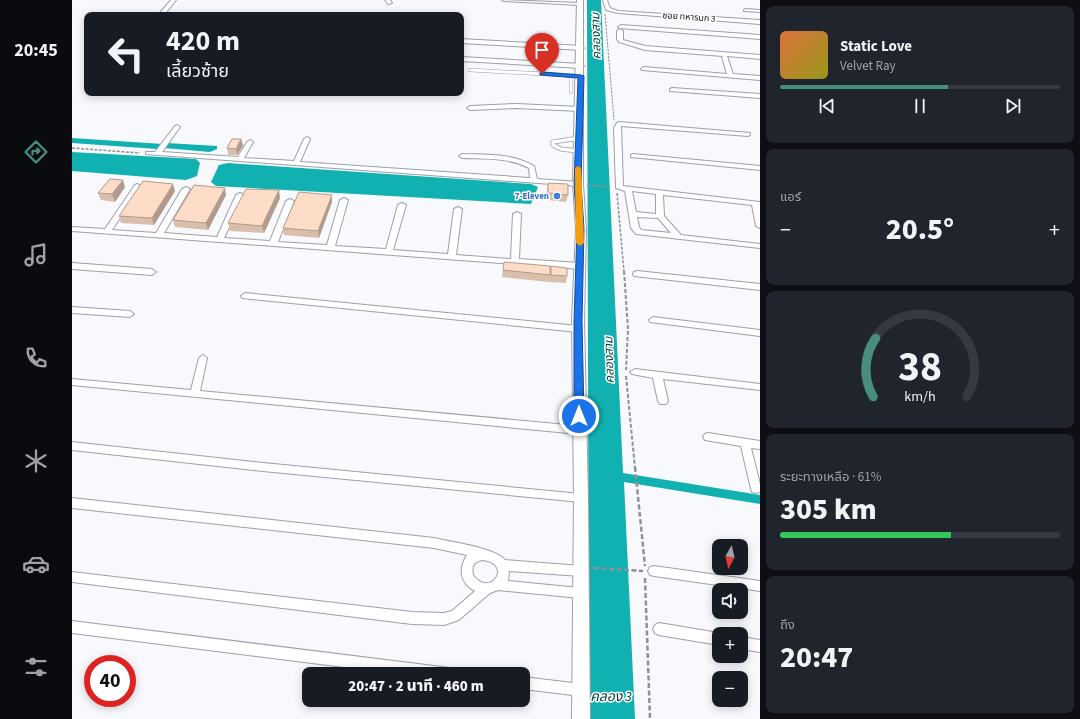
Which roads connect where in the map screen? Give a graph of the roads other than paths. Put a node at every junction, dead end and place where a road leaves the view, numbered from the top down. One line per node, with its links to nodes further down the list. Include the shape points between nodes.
1 (174, 0): 7 (street)
2 (504, 0): 4 (street)
3 (605, 0): 8 (street, ซอย ทหารบก 3, via 608,9 618,12)
4 (580, 2): 11 (street)
5 (746, 10): 6 (street)
6 (760, 11)
7 (164, 12)
8 (760, 22)
9 (760, 37): 13 (street, via 620,29 621,41 645,48)
10 (464, 42): 11 (street)
11 (581, 48): 17 (street)
12 (725, 57): 18 (street)
13 (760, 57)
14 (464, 59): 17 (street)
15 (644, 68): 18 (street)
16 (470, 70): 17 (lane)
17 (578, 73): 21 (lane); 24 (street)
18 (731, 76): 19 (street)
19 (760, 78)
20 (672, 90): 22 (street)
21 (572, 92)
22 (760, 96)
23 (470, 108): 24 (street, via 516,106)
24 (580, 109): 27 (street)
25 (177, 127): 32 (street)
26 (748, 134): 42 (street, via 619,124 617,128 620,188)
27 (579, 138): 30 (street); 30 (lane, via 553,142 556,147)
28 (307, 139): 36 (street)
29 (250, 142): 35 (street)
30 (578, 151): 39 (street)
31 (148, 153): 32 (street)
32 (157, 154): 35 (street)
33 (462, 156): 38 (street, via 520,161 532,167)
34 (633, 156): 37 (street)
35 (240, 160): 36 (street)
36 (296, 164): 38 (street)
37 (760, 168)
38 (534, 181): 39 (street)
39 (582, 185): 66 (street)
40 (137, 186): 55 (street)
41 (186, 189): 56 (street)
42 (628, 190): 43 (street); 51 (street)
43 (659, 193): 47 (street); 52 (street)
44 (240, 195): 58 (street)
45 (344, 200): 61 (street)
46 (290, 201): 59 (street)
47 (757, 204): 53 (street)
48 (402, 205): 62 (street)
49 (458, 209): 63 (street)
50 (517, 214): 64 (street)
51 (632, 214): 52 (street); 57 (street, via 635,228 639,232)
52 (660, 216): 57 (street)
53 (760, 226)
54 (72, 229): 55 (street)
55 (107, 231): 56 (street)
56 (159, 235): 58 (street)
57 (679, 237): 60 (street)
58 (218, 240): 59 (street)
59 (273, 244): 61 (street)
60 (760, 246)
61 (330, 248): 62 (street)
62 (389, 252): 63 (street)
63 (452, 257): 64 (street)
64 (515, 261): 66 (street)
65 (72, 266): 67 (street)
66 (580, 266): 74 (street)
67 (152, 272)
68 (637, 274): 69 (street)
69 (760, 287)
70 (244, 296): 74 (street)
71 (72, 310): 72 (street)
72 (130, 314)
73 (653, 320): 75 (street)
74 (578, 329): 83 (street)
75 (760, 333)
76 (203, 358): 81 (street)
77 (635, 372): 78 (street)
78 (657, 374): 80 (street); 82 (street)
79 (72, 382): 81 (street)
80 (760, 387)
81 (194, 394): 83 (street)
82 (663, 401)
83 (579, 430): 89 (street)
84 (708, 437): 85 (street)
85 (745, 443): 86 (street); 88 (street)
86 (760, 445)
87 (72, 446): 89 (street)
88 (756, 490)
89 (582, 498): 93 (street)
90 (72, 503): 91 (street, via 434,543)
91 (484, 554): 92 (street, via 495,557); 98 (street, via 468,562 467,574 474,584)
92 (503, 565): 93 (street); 96 (street, via 504,576)
93 (584, 569): 99 (street)
94 (651, 571): 97 (street)
95 (72, 577): 98 (street, via 434,620 456,615)
96 (498, 585): 98 (street); 99 (street)
97 (760, 586)
98 (486, 589)
99 (580, 593): 107 (street)
100 (72, 627): 105 (street)
101 (659, 629): 102 (street)
102 (712, 638)
103 (748, 644): 104 (street)
104 (760, 646)
105 (394, 667)
106 (530, 684): 107 (street)
107 (580, 690): 108 (street)
108 (581, 719)

